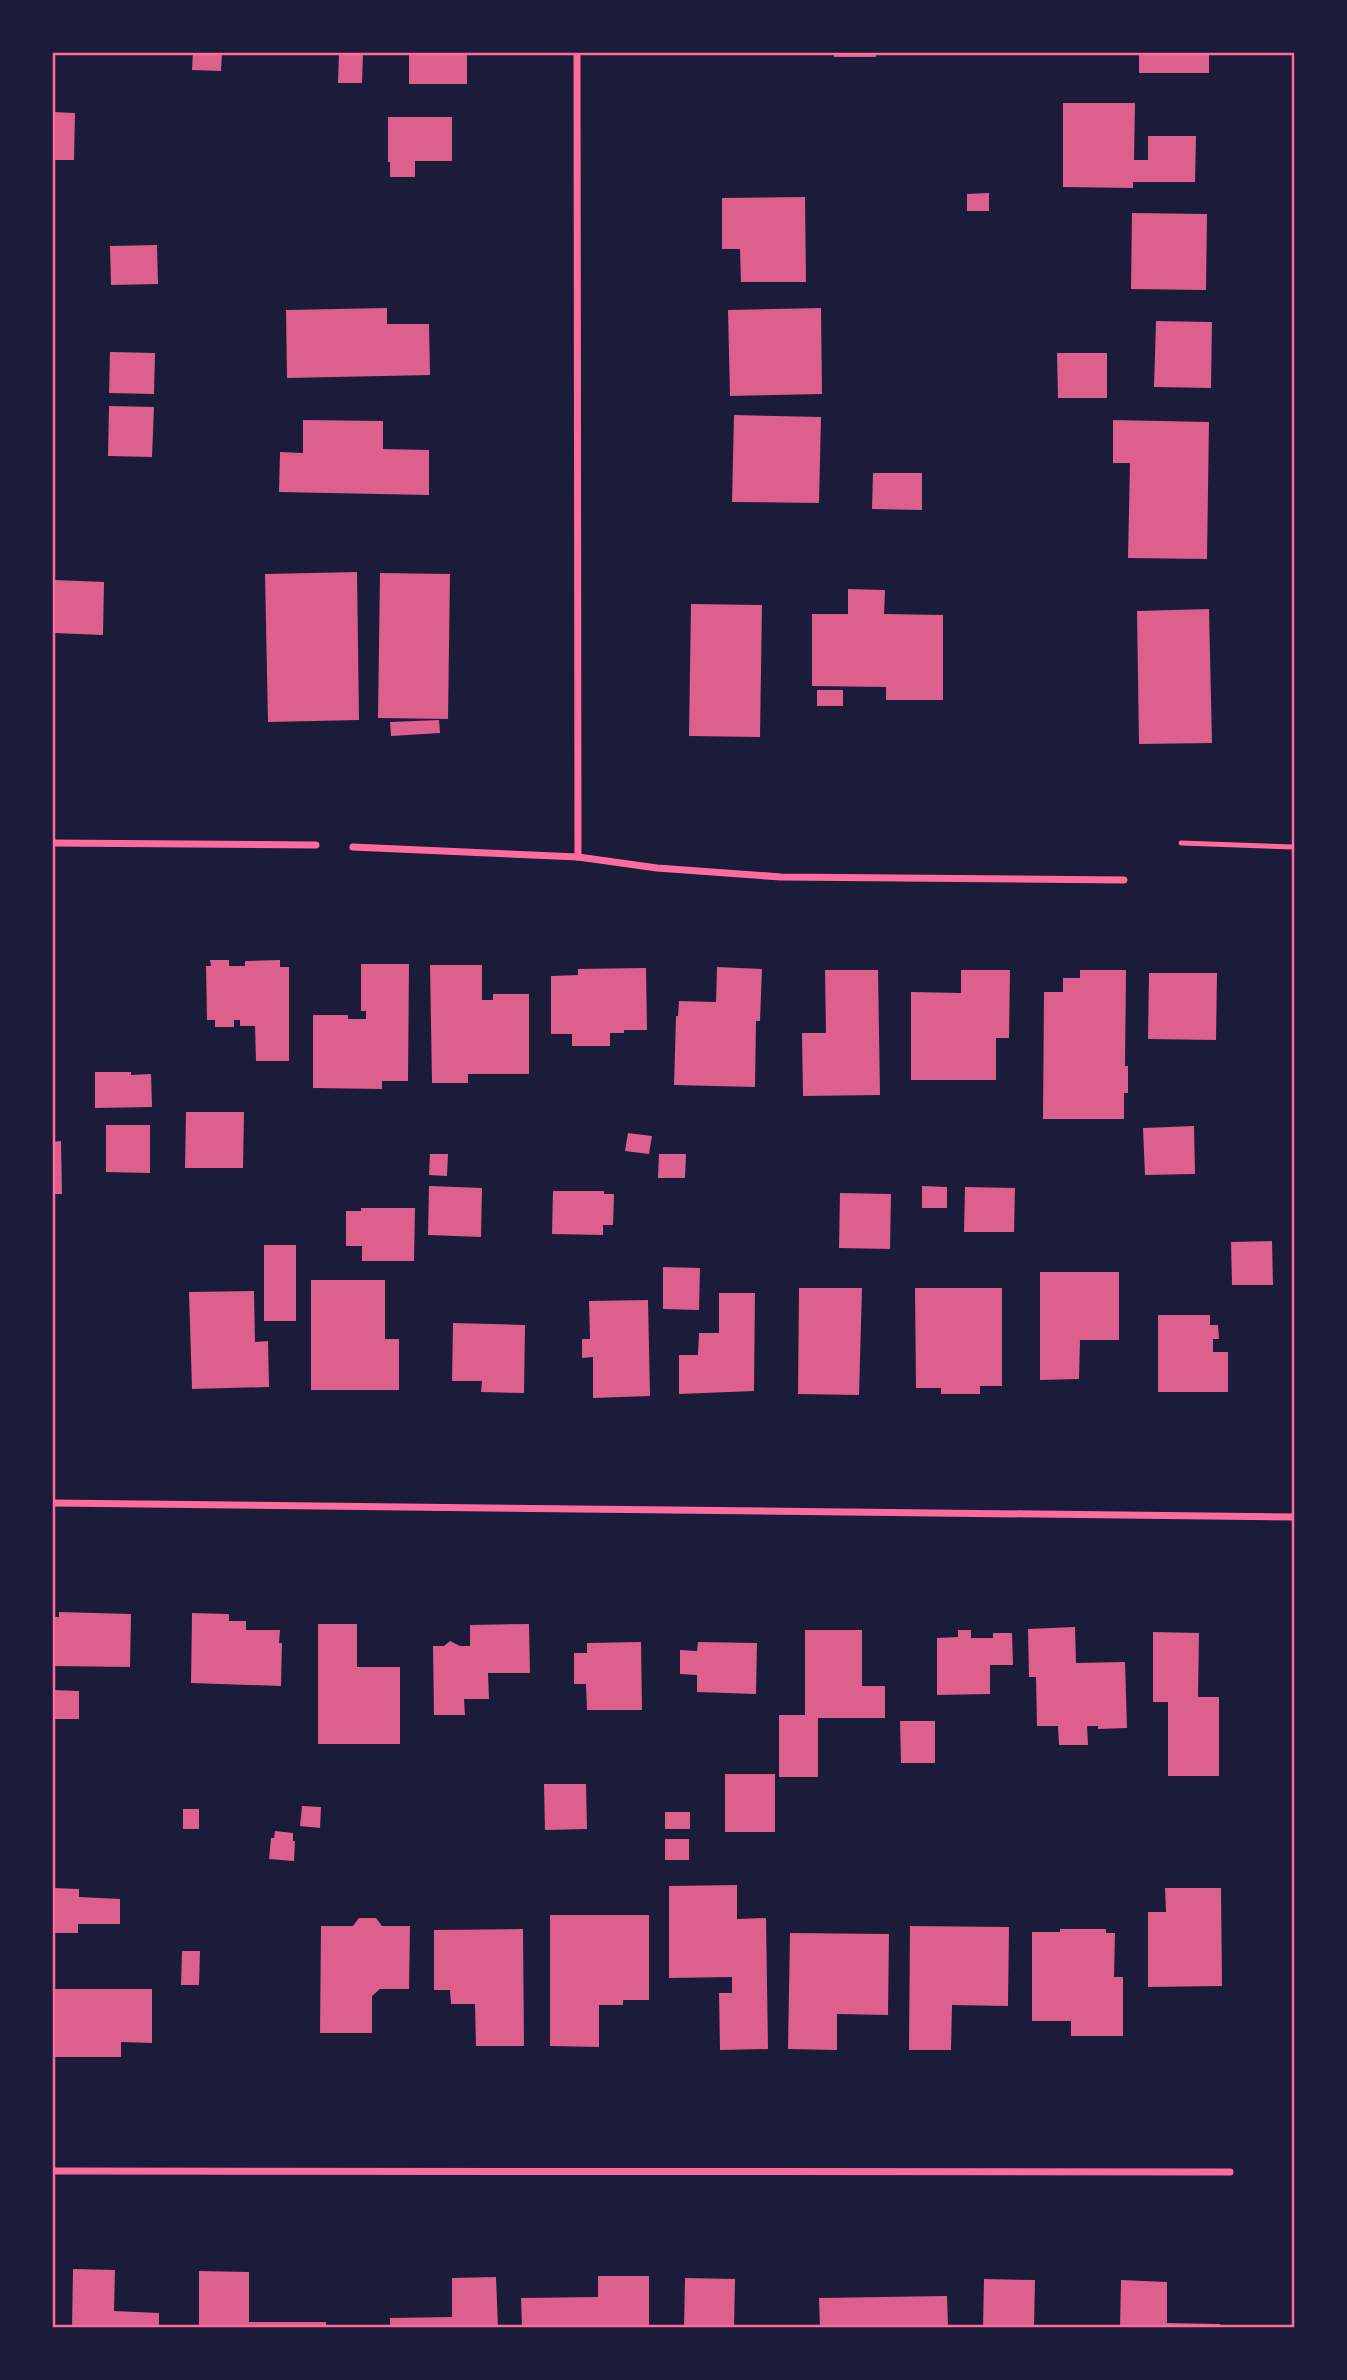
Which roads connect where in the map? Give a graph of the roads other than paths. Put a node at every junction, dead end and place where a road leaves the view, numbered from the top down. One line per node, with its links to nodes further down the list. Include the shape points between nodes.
1 (577, 52): 7 (street)
2 (52, 843): 4 (street)
3 (1181, 843): 6 (lane)
4 (316, 845)
5 (353, 847): 7 (street)
6 (1294, 847)
7 (578, 857): 8 (street, via 781,877)
8 (1124, 880)
9 (52, 1503): 10 (street)
10 (1294, 1517)
11 (52, 2171): 12 (street)
12 (1230, 2172)

